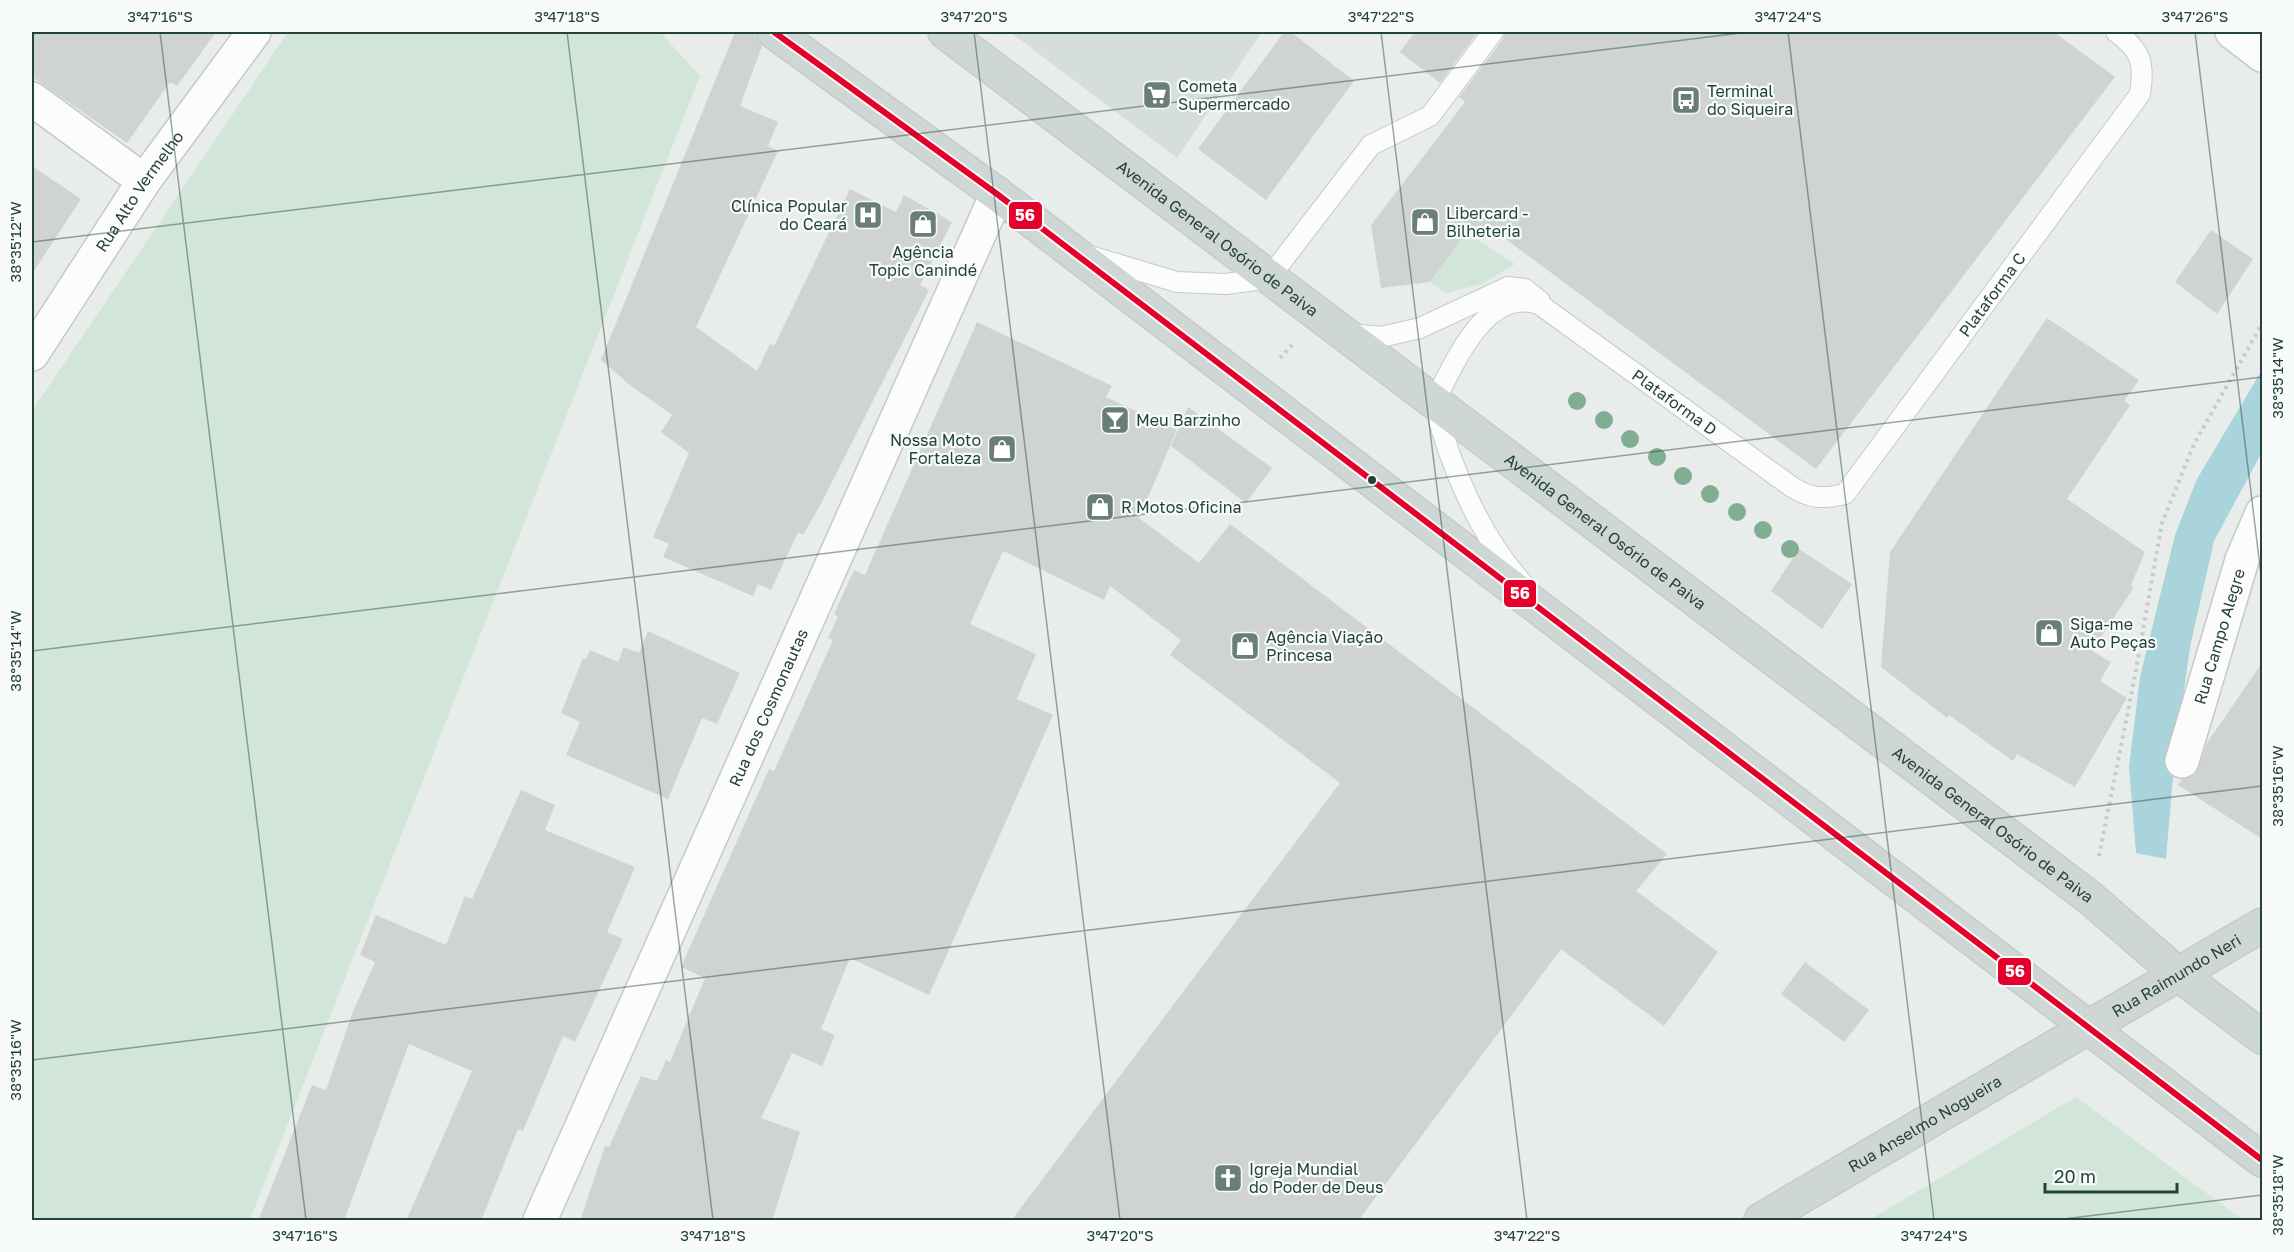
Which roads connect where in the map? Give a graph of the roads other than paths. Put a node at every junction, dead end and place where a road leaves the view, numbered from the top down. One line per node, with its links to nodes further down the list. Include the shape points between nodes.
1 (254, 32): 9 (street, Rua Alto Vermelho)
2 (774, 32): 10 (main road)
3 (945, 32): 12 (main road, Avenida General Osório de Paiva)
4 (1493, 32): 12 (lane, via 1430,117 1371,145)
5 (2116, 32): 17 (lane, Plataforma C, via 2138,52 2140,94)
6 (2232, 32): 7 (street)
7 (2262, 55)
8 (32, 99): 9 (street)
9 (144, 181): 15 (street, Rua Alto Vermelho)
10 (997, 194): 11 (main road); 26 (street, Rua dos Cosmonautas)
11 (1056, 240): 12 (lane, via 1092,256 1177,282 1226,284); 19 (main road)
12 (1269, 278): 14 (main road, Avenida General Osório de Paiva)
13 (1558, 316): 14 (lane, via 1525,289 1508,287 1420,328 1381,337); 16 (lane, via 1526,300 1481,322); 17 (lane, Plataforma D, via 1808,497 1825,499)
14 (1344, 334): 16 (main road, Avenida General Osório de Paiva)
15 (32, 354)
16 (1434, 402): 19 (lane, via 1458,475 1497,548 1520,581); 22 (main road, Avenida General Osório de Paiva, via 2089,897)
17 (1845, 494)
18 (2262, 513): 20 (street, Rua Campo Alegre, via 2242,560)
19 (1577, 638): 23 (main road)
20 (2182, 761)
21 (2262, 925): 22 (main road, Rua Raimundo Neri)
22 (2178, 974): 23 (main road, Rua Raimundo Neri); 24 (main road, Avenida General Osório de Paiva)
23 (2090, 1028): 25 (main road); 27 (main road, Rua Anselmo Nogueira)
24 (2262, 1037)
25 (2262, 1160)
26 (540, 1221)
27 (1761, 1221)

